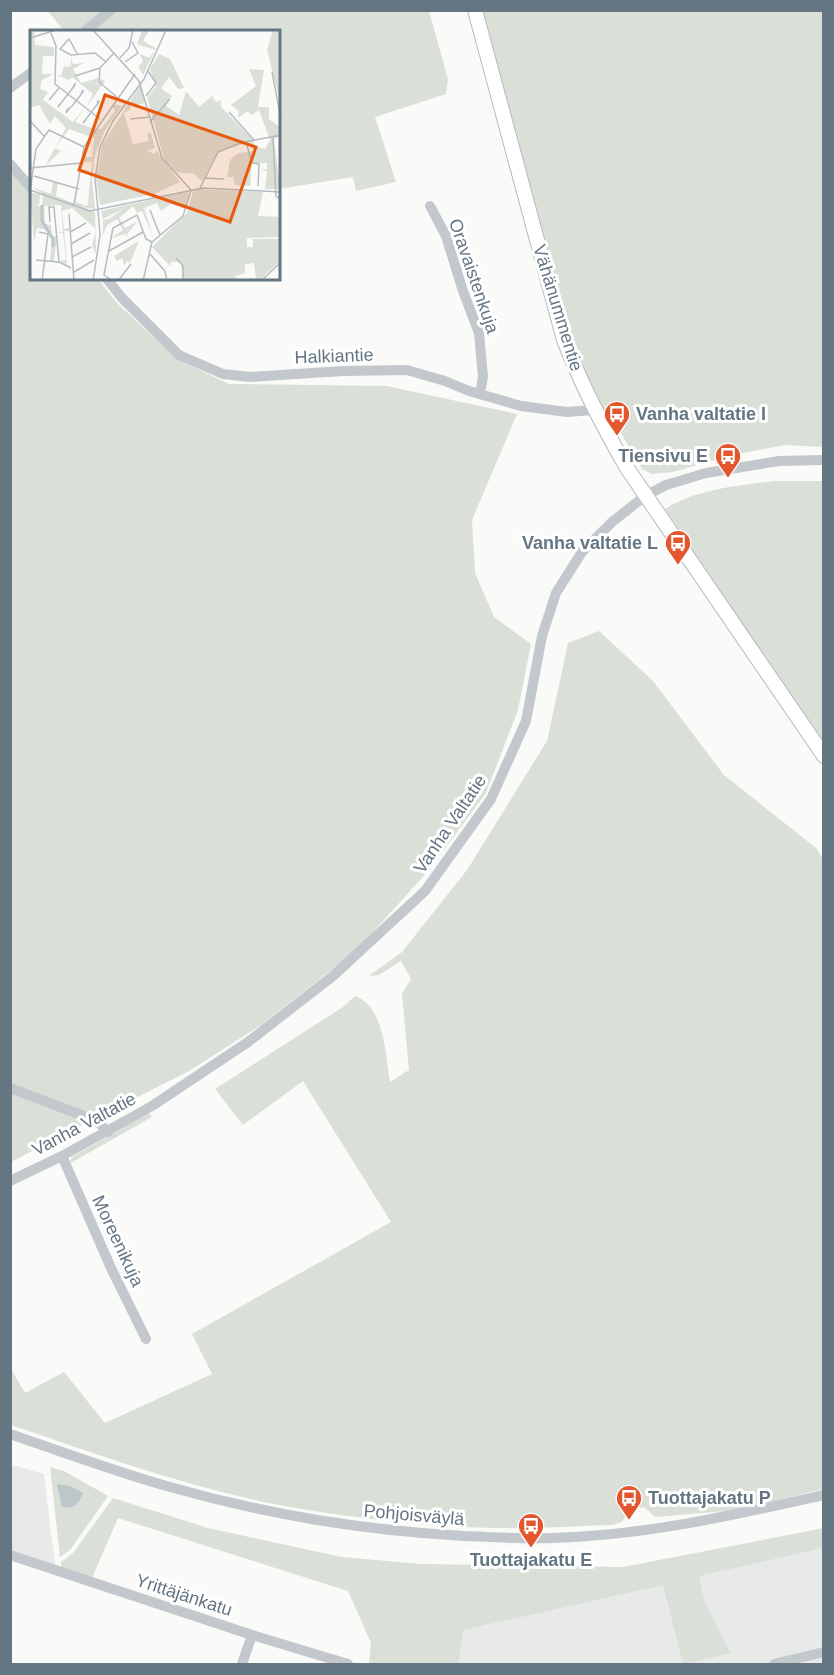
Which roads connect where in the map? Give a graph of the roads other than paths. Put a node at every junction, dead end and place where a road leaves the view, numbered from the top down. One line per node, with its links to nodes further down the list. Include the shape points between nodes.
1 (111, 10): 3 (street)
2 (476, 10): 11 (main road, Vähänummentie, via 564,340)
3 (86, 30)
4 (30, 73): 5 (street)
5 (10, 88)
6 (10, 164): 7 (street)
7 (30, 187)
8 (430, 206): 10 (street, Oravaistenkuja, via 446,236 479,333 483,377)
9 (108, 280): 10 (street, Halkiantie, via 179,355 223,374 250,377 407,370)
10 (480, 394): 11 (street, Halkiantie, via 521,406 576,413)
11 (594, 410): 13 (main road, Vähänummentie)
12 (824, 460): 13 (street, Vanha Valtatie, via 779,461 706,473)
13 (645, 496): 14 (main road, Vähänummentie); 16 (street, Vanha Valtatie, via 582,552 556,594 542,636 526,721 491,800 425,891 333,976 248,1042)
14 (824, 756)
15 (10, 1088): 16 (street, via 97,1122)
16 (108, 1132): 17 (street, Vanha Valtatie)
17 (62, 1156): 18 (street, Vanha Valtatie); 19 (street, Moreenikuja)
18 (10, 1181)
19 (146, 1339)
20 (10, 1434): 21 (street, Pohjoisväylä, via 167,1487 231,1504 398,1532 533,1538 603,1535 701,1522)
21 (824, 1495)
22 (10, 1555): 23 (street, Yrittäjänkatu)
23 (252, 1635): 25 (street); 26 (street, Yrittäjänkatu)
24 (824, 1652): 27 (street)
25 (242, 1665)
26 (348, 1665)
27 (774, 1665)

